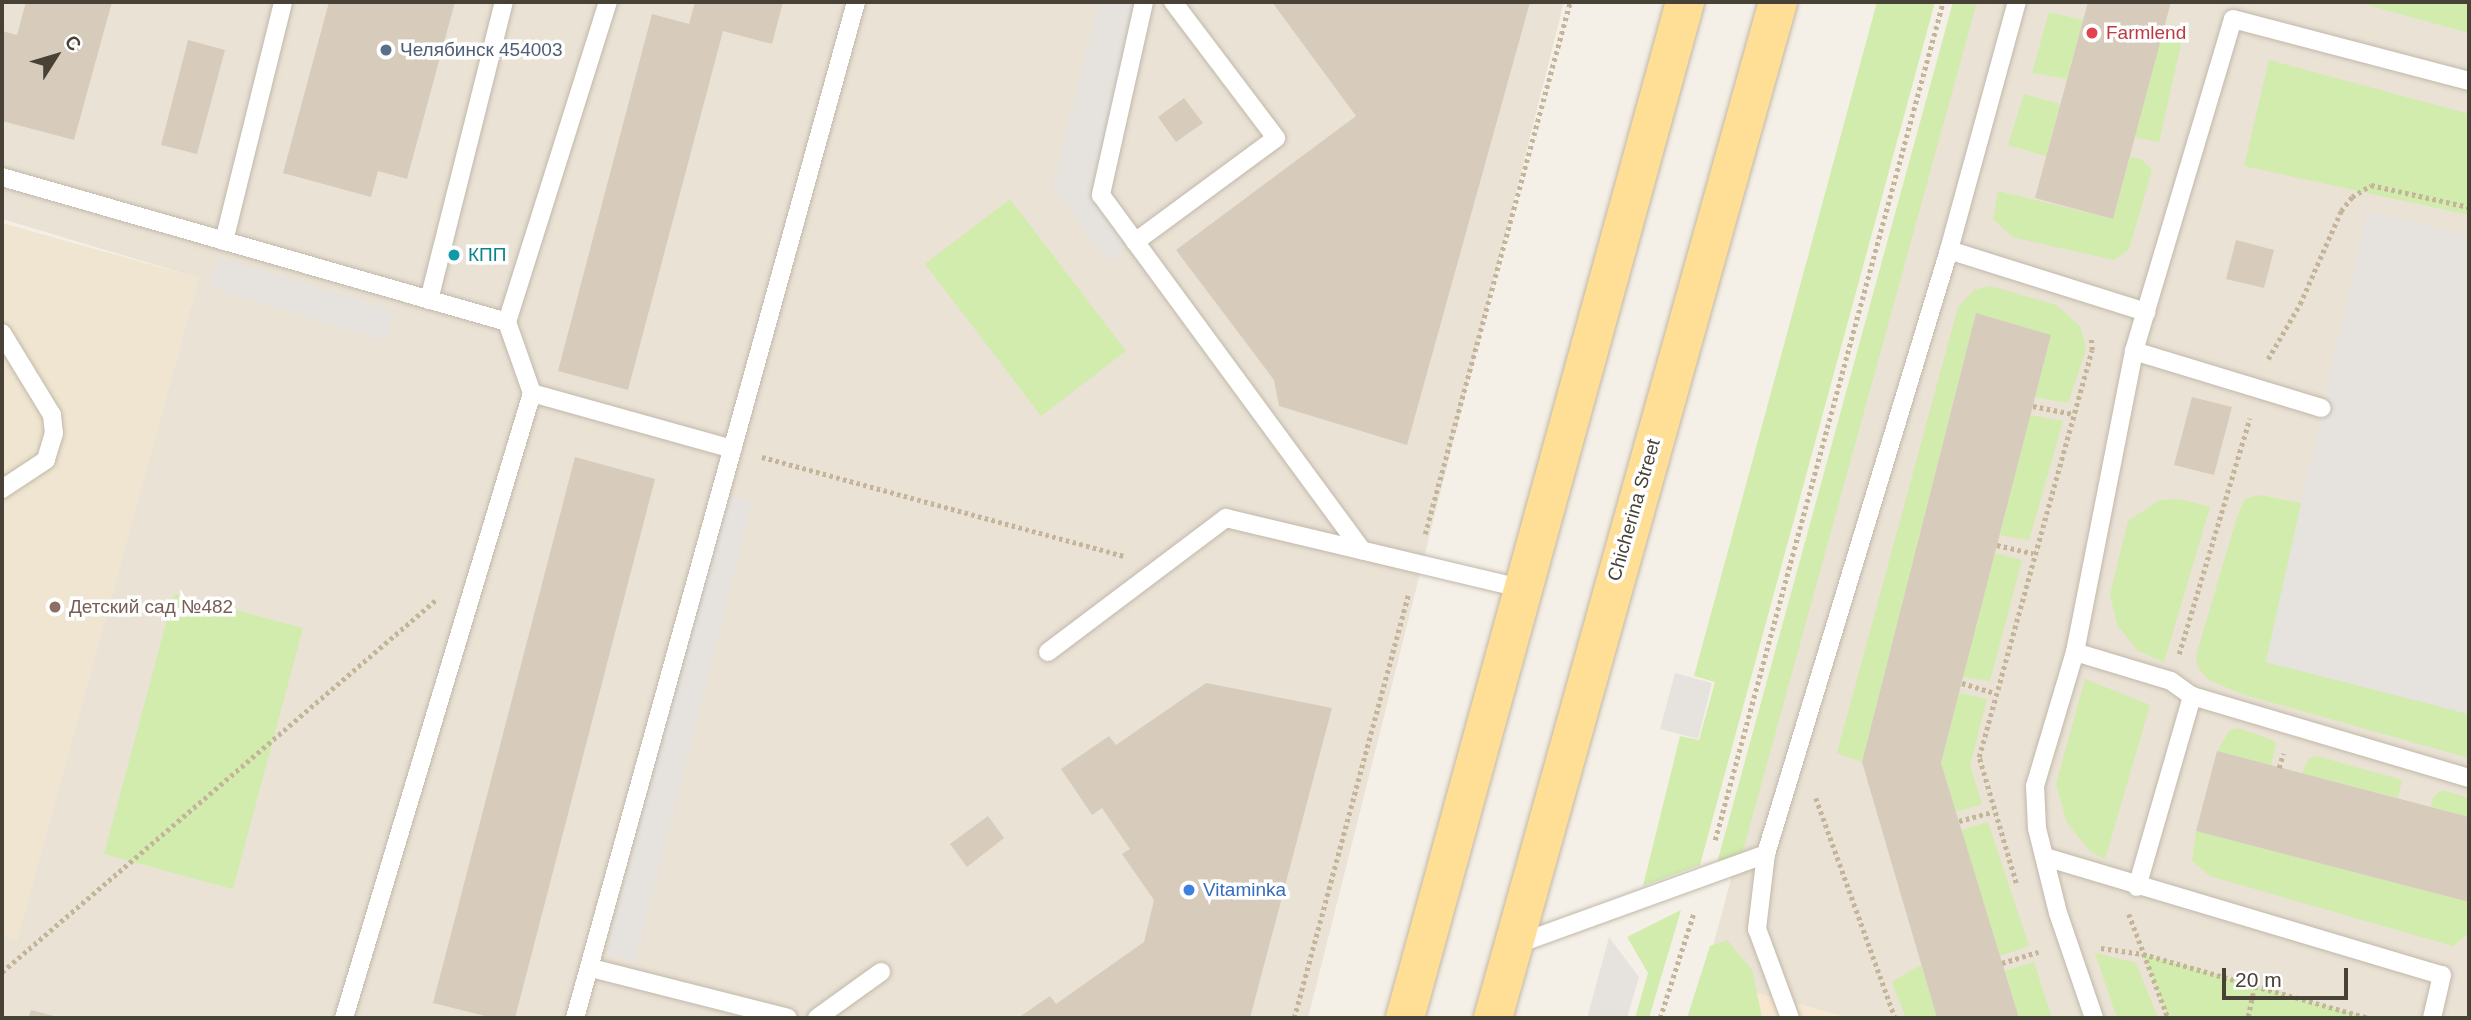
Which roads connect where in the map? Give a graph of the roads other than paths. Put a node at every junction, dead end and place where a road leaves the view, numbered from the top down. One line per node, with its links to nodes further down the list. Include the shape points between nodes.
1 (283, 2): 12 (lane)
2 (504, 2): 15 (lane)
3 (608, 2): 17 (lane)
4 (856, 2): 22 (lane)
5 (1144, 2): 13 (lane, via 1101,195)
6 (1173, 2): 13 (lane, via 1276,138)
7 (1685, 2): 25 (main road)
8 (1778, 2): 33 (main road, Chicherina Street)
9 (2018, 2): 14 (lane)
10 (2469, 81): 16 (lane, via 2233,19)
11 (2, 177): 12 (lane)
12 (224, 241): 15 (lane)
13 (1135, 242): 24 (lane)
14 (1949, 250): 16 (lane); 30 (lane)
15 (429, 300): 17 (lane)
16 (2146, 312): 19 (lane)
17 (507, 323): 20 (lane)
18 (2, 334): 23 (lane, via 52,415 54,433 46,460)
19 (2134, 351): 21 (lane); 27 (lane)
20 (532, 393): 22 (lane); 36 (lane)
21 (2322, 408)
22 (732, 449): 34 (lane)
23 (2, 489)
24 (1362, 551): 25 (lane); 26 (lane, via 1226,518)
25 (1520, 588): 40 (main road)
26 (1048, 652)
27 (2075, 652): 28 (lane, via 2171,681); 31 (lane, via 2035,786 2034,805)
28 (2192, 696): 29 (lane, via 2291,732); 32 (lane)
29 (2469, 778)
30 (1766, 854): 33 (lane); 42 (lane, via 1757,929)
31 (2045, 857): 32 (lane); 43 (lane, via 2058,913)
32 (2137, 887): 44 (lane, via 2442,975)
33 (1512, 946): 41 (main road, Chicherina Street)
34 (591, 968): 37 (lane); 38 (lane)
35 (881, 972): 39 (lane)
36 (344, 1018)
37 (575, 1018)
38 (788, 1018)
39 (817, 1018)
40 (1405, 1018)
41 (1493, 1018)
42 (1790, 1018)
43 (2094, 1018)
44 (2432, 1018)

